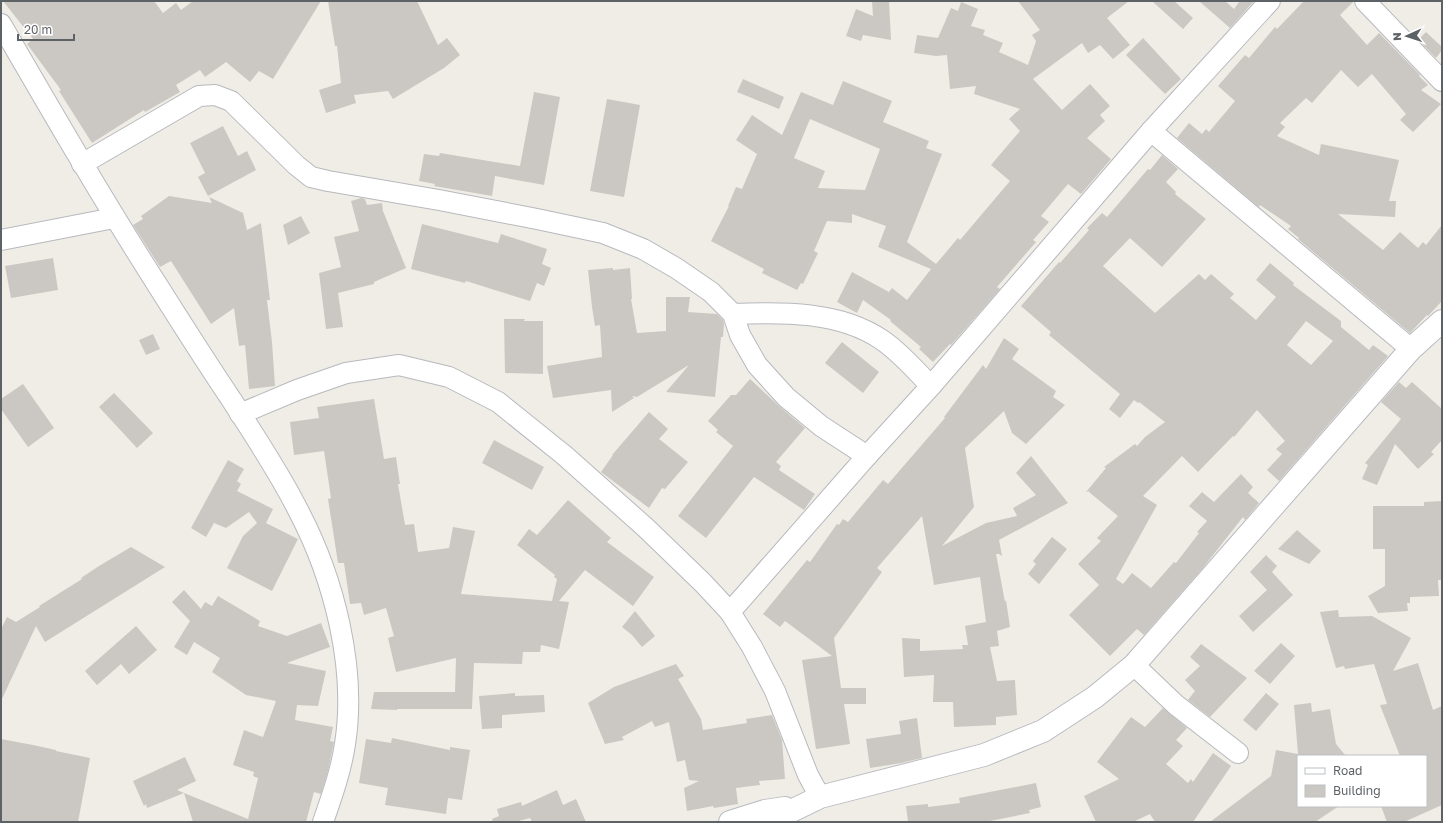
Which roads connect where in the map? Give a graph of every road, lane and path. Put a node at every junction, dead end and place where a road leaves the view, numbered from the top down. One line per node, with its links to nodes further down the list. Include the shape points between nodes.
1 (1270, 1): 5 (street)
2 (1365, 1): 4 (street)
3 (1, 24): 6 (street)
4 (1442, 82)
5 (1151, 131): 11 (street); 12 (street)
6 (82, 164): 7 (street); 9 (street, via 199,96 215,95 231,101 311,177 603,233 643,249 676,268 711,292)
7 (114, 218): 8 (street); 13 (street)
8 (1, 240)
9 (733, 314): 12 (street, via 801,314 859,328 881,339); 14 (street, via 740,335 757,365 786,397 821,426)
10 (1442, 321): 11 (street)
11 (1411, 349): 16 (street)
12 (931, 386): 14 (street)
13 (240, 414): 15 (street, via 346,373 399,365 449,377 498,402 564,455 646,528); 19 (street, via 299,511 325,571 338,619 349,698 339,773)
14 (866, 456): 15 (street)
15 (730, 612): 18 (street, via 775,691 808,775)
16 (1134, 665): 17 (street, via 1176,705); 18 (street, via 1095,697 1043,731 984,755)
17 (1238, 753)
18 (811, 801): 20 (street); 21 (street)
19 (323, 822)
20 (730, 822)
21 (769, 822)

